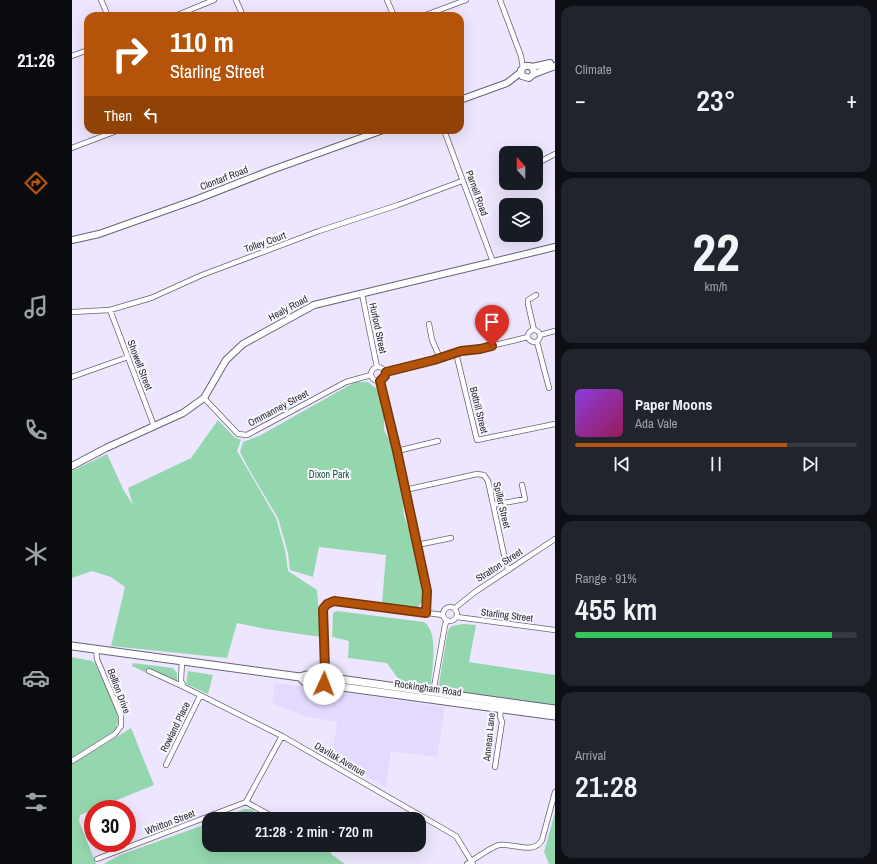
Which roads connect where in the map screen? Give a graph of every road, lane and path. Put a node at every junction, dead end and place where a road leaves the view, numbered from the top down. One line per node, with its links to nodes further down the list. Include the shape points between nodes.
1 (101, 0): 7 (street)
2 (214, 0): 8 (street)
3 (236, 0): 9 (street)
4 (387, 0): 10 (street)
5 (466, 0): 11 (street)
6 (500, 0): 16 (street)
7 (106, 12)
8 (185, 12)
9 (241, 12)
10 (392, 12)
11 (434, 12)
12 (84, 52): 13 (street)
13 (72, 56)
14 (555, 62): 16 (street)
15 (555, 66): 16 (street)
16 (527, 70): 17 (street, via 503,85)
17 (464, 99)
18 (109, 134): 21 (street)
19 (371, 134): 25 (street, Clontarf Road, via 195,200 99,234)
20 (445, 134): 24 (street, Parnell Road)
21 (72, 148)
22 (555, 154): 23 (street)
23 (543, 160)
24 (462, 181): 27 (street, Parnell Road); 30 (street, Tolley Court, via 202,275 151,298)
25 (72, 240)
26 (555, 247): 27 (street, Healy Road)
27 (493, 262): 28 (street, Healy Road)
28 (362, 294): 41 (street, Hurford Street); 47 (street, Healy Road, via 314,305 243,344 226,360)
29 (536, 295): 33 (street, via 528,300)
30 (110, 310): 31 (street, Tolley Court); 39 (street, Showell Street)
31 (72, 312)
32 (429, 324): 40 (street, via 432,340)
33 (534, 330): 35 (street); 36 (street)
34 (555, 331): 35 (street)
35 (540, 334): 37 (street)
36 (528, 337): 37 (street); 38 (street)
37 (536, 342): 46 (street)
38 (456, 352): 40 (street); 48 (street, Bottrill Street, via 477,440)
39 (128, 357): 44 (street); 49 (street, Showell Street)
40 (440, 358): 42 (street)
41 (377, 367): 42 (street); 43 (street)
42 (386, 372): 45 (street)
43 (371, 375): 45 (street, via 376,381); 47 (street, Ommanney Street, via 346,382 247,435 238,434)
44 (72, 377)
45 (380, 381): 51 (street)
46 (549, 388)
47 (204, 398): 49 (street, Healy Road, via 182,413)
48 (555, 424)
49 (154, 426): 52 (street, Healy Road)
50 (438, 441): 51 (street)
51 (397, 451): 54 (street)
52 (72, 466)
53 (522, 485): 55 (street, via 525,499)
54 (405, 490): 55 (street, Spiller Street, via 477,474 484,475 488,481); 58 (street)
55 (493, 505): 59 (street, Spiller Street)
56 (451, 538): 58 (street)
57 (555, 540): 59 (street, Stratton Street)
58 (417, 545): 61 (street, via 427,591)
59 (509, 570): 60 (street, Stratton Street)
60 (455, 608): 62 (street, via 448,607); 63 (street)
61 (426, 613): 62 (street); 70 (street, via 334,601 327,604 323,609)
62 (443, 615): 64 (street)
63 (457, 617): 64 (street, via 454,620); 65 (street, Starling Street)
64 (447, 620): 73 (street)
65 (555, 630)
66 (72, 646): 67 (main road, Rockingham Road)
67 (96, 650): 68 (main road, Rockingham Road); 78 (street, Bellion Drive, via 97,659 121,716 121,726 115,734)
68 (182, 661): 70 (main road, Rockingham Road, via 300,677 305,682); 71 (street, via 181,681)
69 (149, 671): 71 (street, Davilak Avenue)
70 (325, 681): 73 (main road, Rockingham Road)
71 (184, 687): 72 (street, Davilak Avenue)
72 (200, 696): 77 (street, Davilak Avenue); 79 (street, Rowland Place)
73 (433, 696): 74 (main road, Rockingham Road); 75 (main road, Rockingham Road)
74 (501, 709): 76 (main road, Rockingham Road); 80 (street, Annean Lane, via 502,722)
75 (555, 709)
76 (555, 716)
77 (282, 736): 82 (street); 85 (street, Davilak Avenue, via 456,836)
78 (72, 761)
79 (166, 765)
80 (495, 767)
81 (555, 792): 85 (street, via 542,840 538,846 530,848 498,845)
82 (246, 802): 83 (street); 84 (street, Whitton Street)
83 (264, 812)
84 (97, 859)
85 (472, 862): 86 (street)
86 (467, 864)

